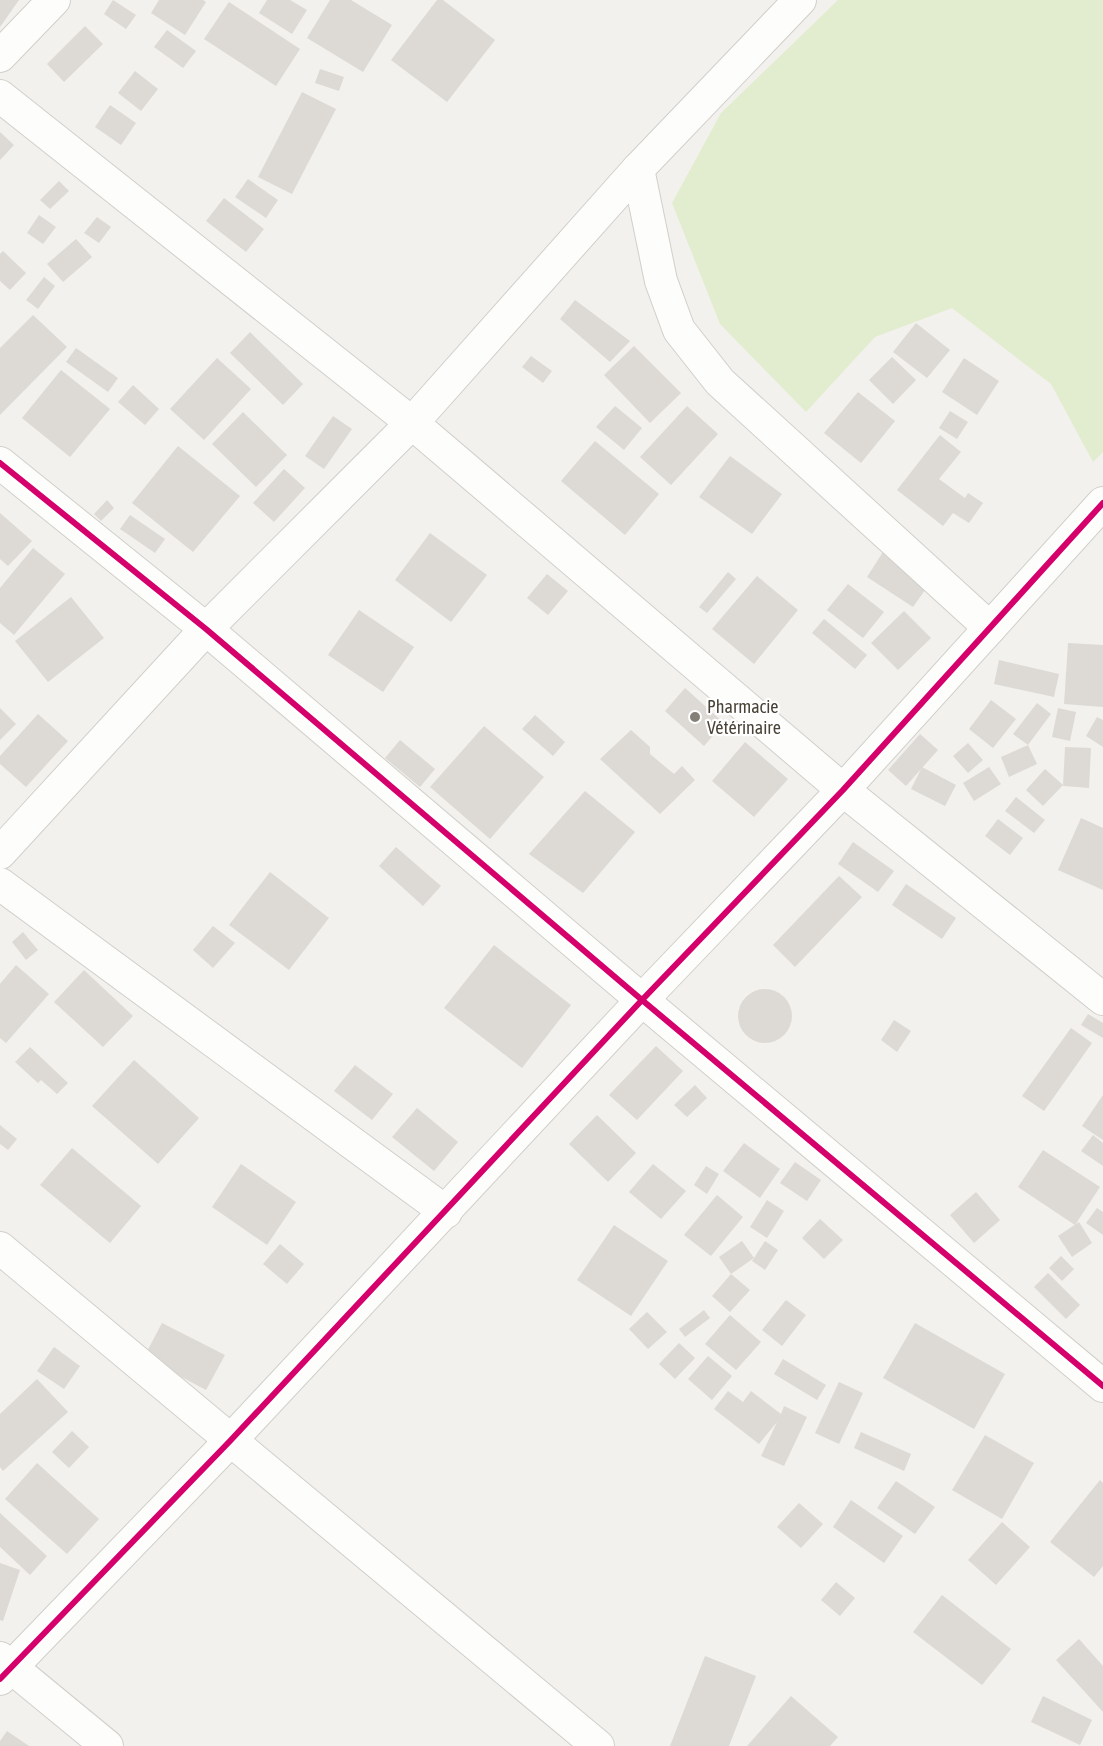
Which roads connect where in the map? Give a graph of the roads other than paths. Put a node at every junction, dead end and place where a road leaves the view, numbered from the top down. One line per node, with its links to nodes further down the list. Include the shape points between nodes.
1 (54, 0): 3 (street)
2 (800, 0): 5 (street)
3 (0, 56)
4 (0, 96): 6 (street)
5 (638, 169): 6 (street); 9 (street, via 661,280 679,330 720,382)
6 (412, 423): 10 (street); 11 (street)
7 (0, 463): 10 (street)
8 (1103, 503): 9 (street)
9 (990, 628): 11 (street)
10 (206, 629): 12 (street); 15 (street)
11 (843, 790): 14 (street); 15 (street)
12 (0, 853)
13 (0, 884): 16 (street)
14 (1103, 999)
15 (642, 1000): 16 (street); 18 (street)
16 (446, 1212): 19 (street)
17 (0, 1248): 19 (street)
18 (1103, 1386)
19 (230, 1441): 20 (street); 22 (street)
20 (4, 1668): 21 (street)
21 (107, 1746)
22 (597, 1746)

